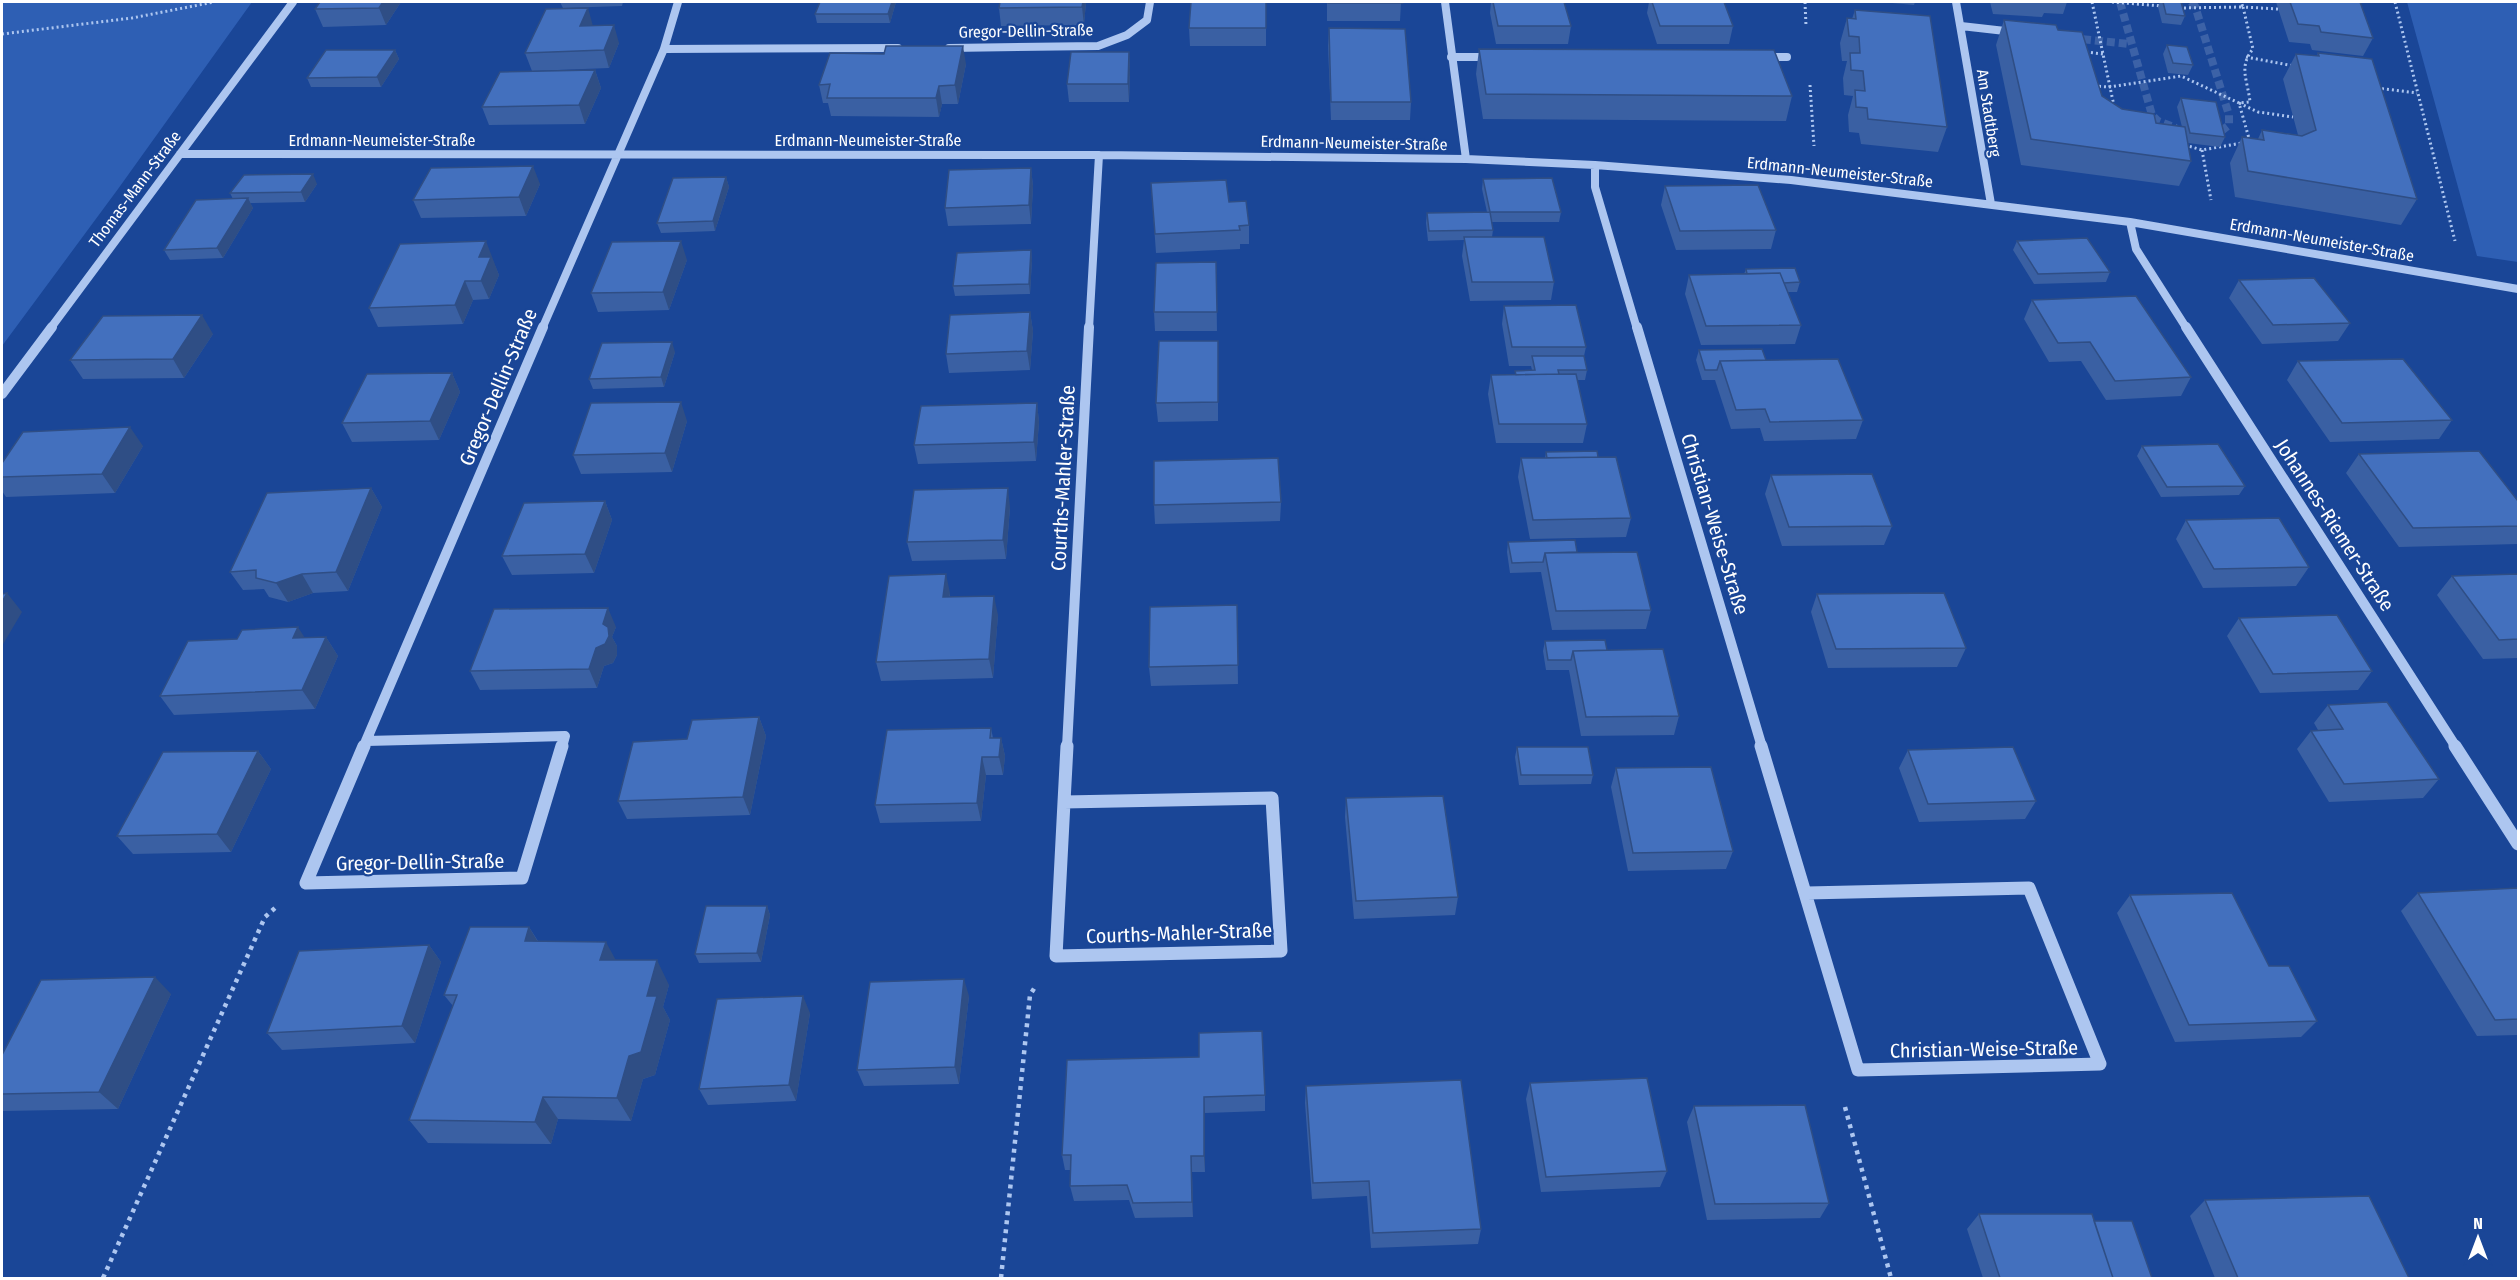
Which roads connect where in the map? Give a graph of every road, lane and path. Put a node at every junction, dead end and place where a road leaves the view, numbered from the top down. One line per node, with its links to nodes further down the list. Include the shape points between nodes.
1 (214, 2): 17 (path, via 132,18)
2 (293, 2): 36 (street, Thomas-Mann-Straße)
3 (678, 2): 20 (street, Gregor-Dellin-Straße)
4 (1150, 2): 19 (street, Gregor-Dellin-Straße, via 1147,20 1127,35 1098,46)
5 (1445, 2): 21 (street)
6 (1956, 2): 15 (street, Am Stadtberg)
7 (2092, 2): 29 (path)
8 (2112, 2): 11 (path)
9 (2241, 2): 13 (path)
10 (2395, 2): 30 (path)
11 (2169, 6)
12 (2176, 7): 13 (path)
13 (2243, 7): 14 (path); 25 (path, via 2253,49)
14 (2278, 9)
15 (1960, 26): 16 (street); 41 (street, Am Stadtberg)
16 (2018, 32)
17 (2, 34)
18 (910, 48): 20 (street)
19 (945, 48)
20 (664, 49): 37 (street, Gregor-Dellin-Straße)
21 (1451, 57): 22 (street); 39 (street)
22 (1497, 57)
23 (1752, 57): 24 (street)
24 (1787, 57)
25 (2245, 57): 26 (path); 31 (path, via 2242,65 2250,102)
26 (2302, 68)
27 (2090, 86): 29 (path)
28 (2370, 86): 30 (path)
29 (2109, 87): 31 (path, via 2181,76); 32 (path)
30 (2418, 93): 44 (path)
31 (2239, 103): 33 (path, via 2264,115); 35 (path, via 2251,142)
32 (2116, 116)
33 (2293, 117)
34 (2181, 144): 35 (path)
35 (2202, 150): 42 (path)
36 (180, 154): 37 (street, Erdmann-Neumeister-Straße); 46 (street, Thomas-Mann-Straße)
37 (616, 155): 38 (street, Erdmann-Neumeister-Straße); 47 (street, Gregor-Dellin-Straße)
38 (1099, 156): 39 (street, Erdmann-Neumeister-Straße); 48 (street, Courths-Mahler-Straße)
39 (1466, 159): 40 (street, Erdmann-Neumeister-Straße)
40 (1595, 165): 41 (street, Erdmann-Neumeister-Straße, via 1791,180); 51 (street, Christian-Weise-Straße, via 1595,187)
41 (1992, 204): 43 (street, Erdmann-Neumeister-Straße)
42 (2212, 204)
43 (2130, 222): 45 (street, Erdmann-Neumeister-Straße); 49 (street, Johannes-Riemer-Straße, via 2136,249)
44 (2456, 245)
45 (2518, 289)
46 (2, 394)
47 (366, 741): 50 (street, Gregor-Dellin-Straße); 50 (street, Gregor-Dellin-Straße, via 565,736 522,878)
48 (1064, 802): 52 (street, Courths-Mahler-Straße); 52 (street, Courths-Mahler-Straße, via 1272,798 1281,951)
49 (2518, 844)
50 (306, 883): 54 (path, via 265,917)
51 (1807, 893): 53 (street, Christian-Weise-Straße); 53 (street, Christian-Weise-Straße, via 2029,888 2100,1064)
52 (1056, 956): 55 (path, via 1029,995)
53 (1858, 1070): 56 (path, via 1845,1107)
54 (103, 1278)
55 (1001, 1278)
56 (1891, 1278)

